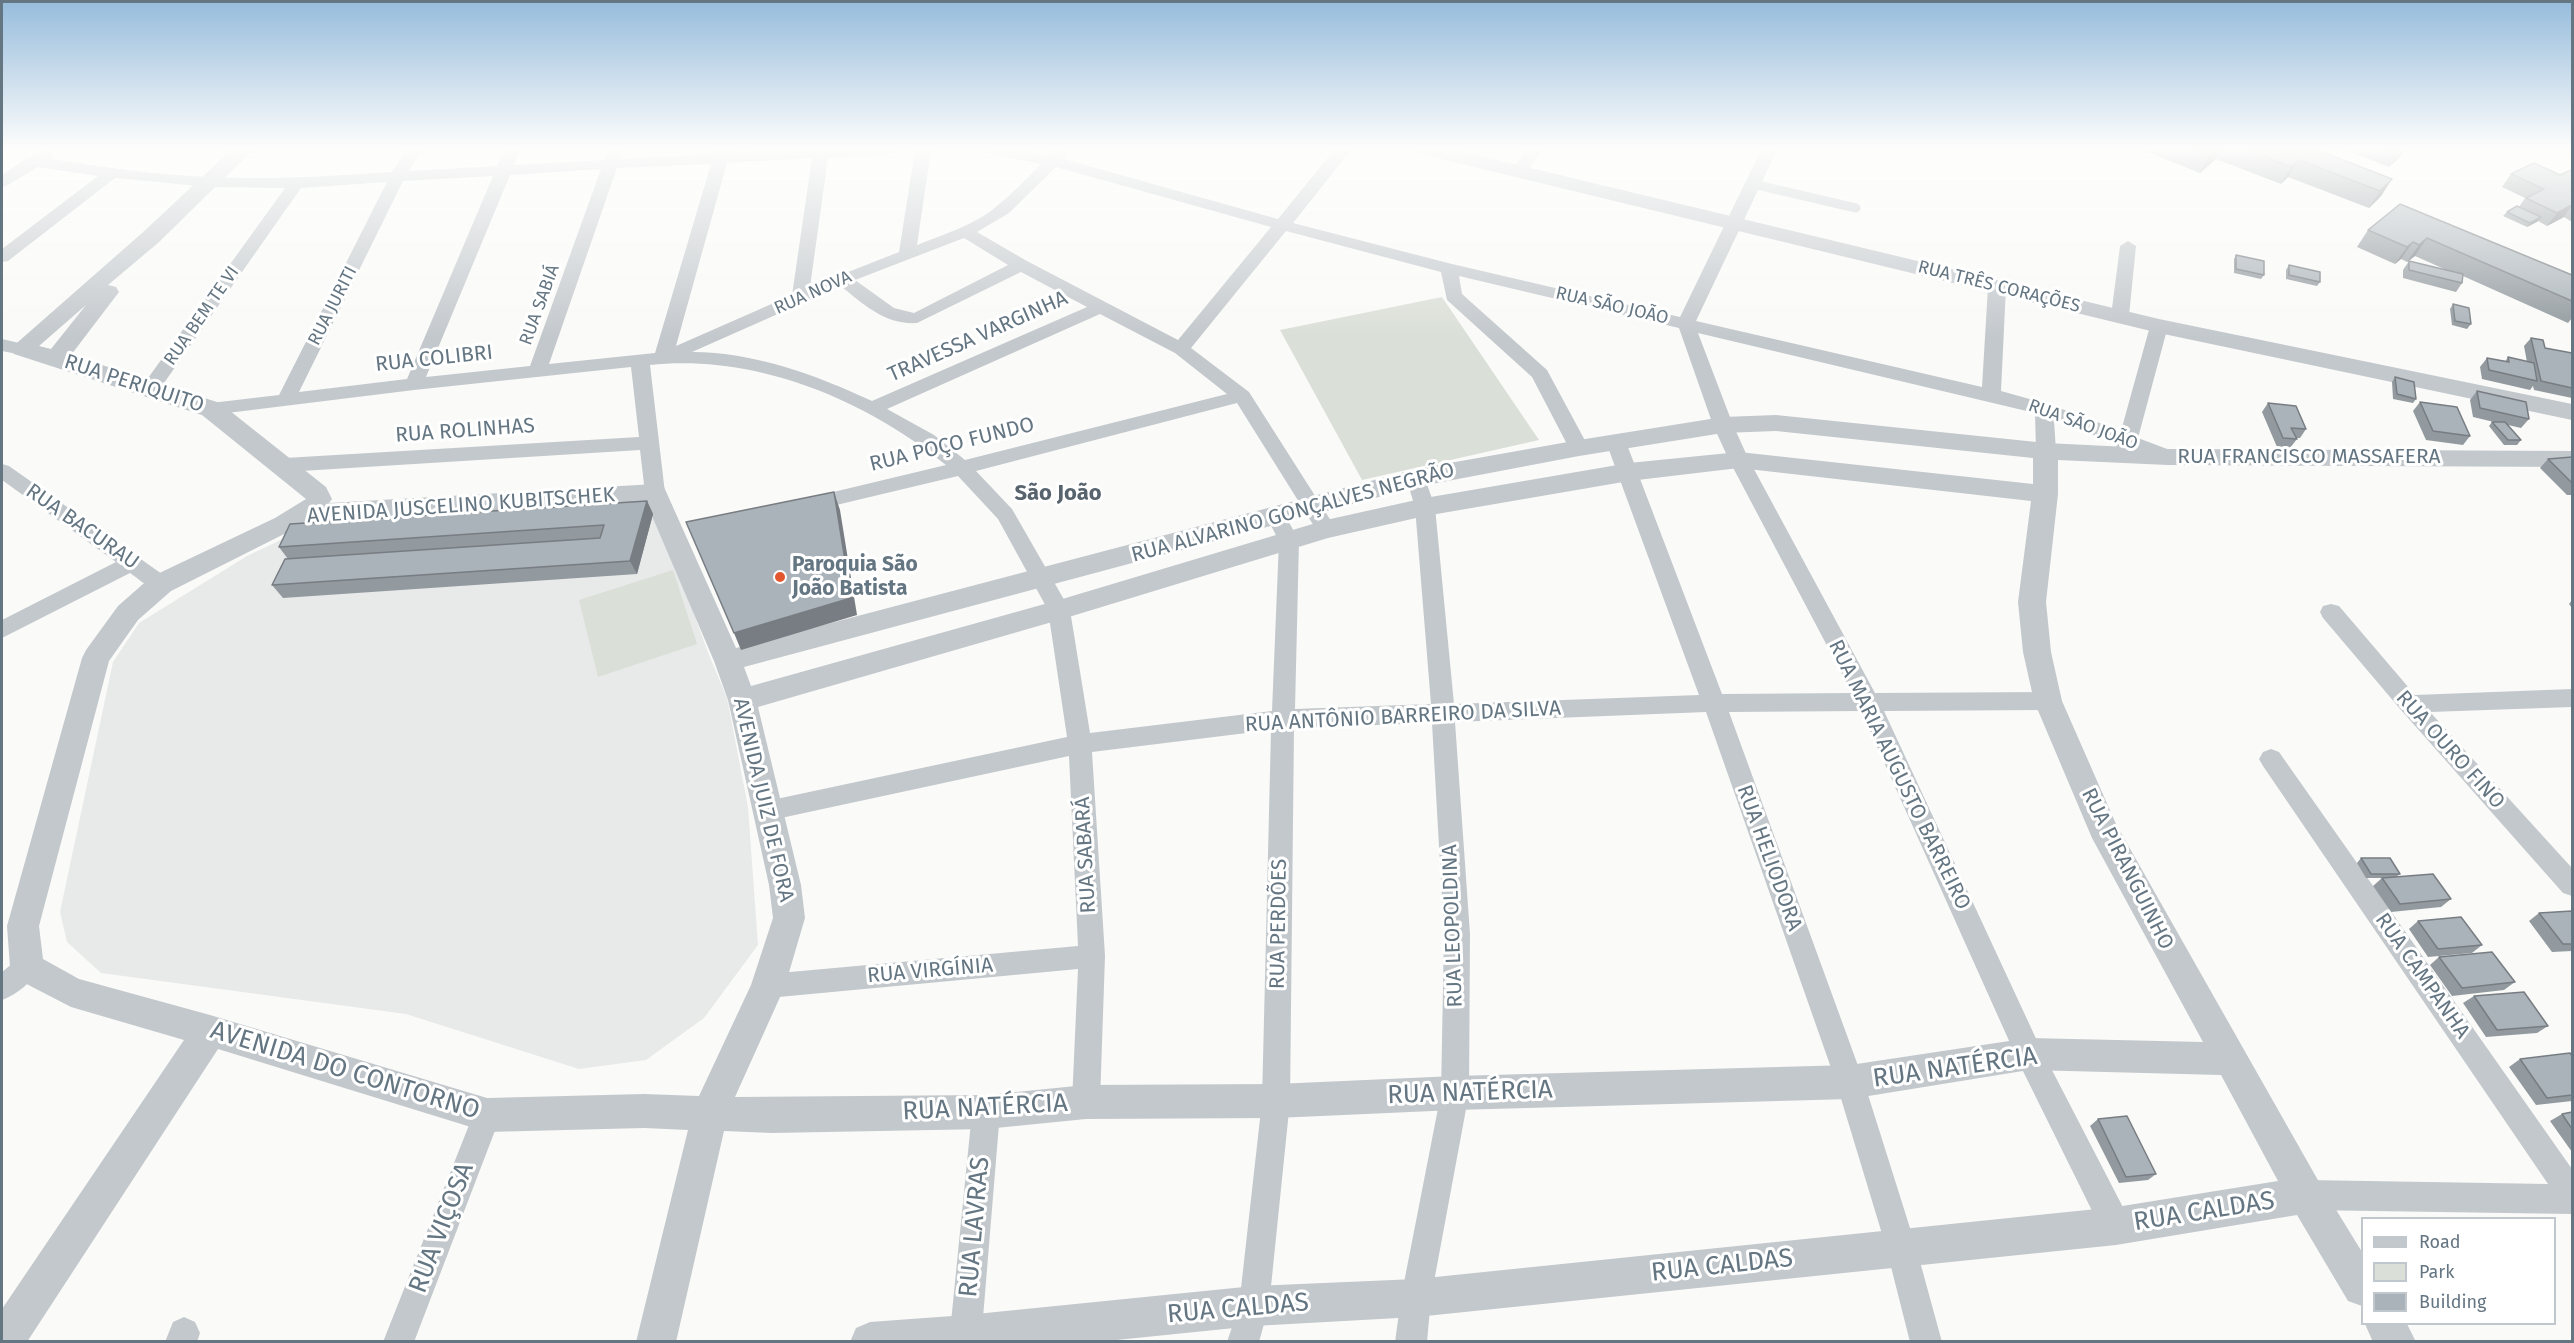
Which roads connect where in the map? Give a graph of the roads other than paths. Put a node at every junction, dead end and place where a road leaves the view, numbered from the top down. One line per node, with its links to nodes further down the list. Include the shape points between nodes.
1 (60, 213): 21 (street)
2 (176, 213): 18 (street)
3 (275, 213): 38 (street, RUA BEM TE VI)
4 (380, 213): 41 (street, RUA JURITI)
5 (486, 213): 37 (street)
6 (593, 213): 36 (street, RUA SABIÁ)
7 (705, 213): 34 (street)
8 (812, 213): 26 (street)
9 (913, 213): 20 (street)
10 (999, 213): 17 (street, RUA NOVA)
11 (1240, 213): 16 (street, RUA SÃO JOÃO)
12 (1290, 213): 16 (street)
13 (1695, 213): 15 (street, RUA TRÊS CORAÇÕES)
14 (1739, 213): 15 (street)
15 (1735, 222): 25 (street, RUA TRÊS CORAÇÕES); 29 (street)
16 (1280, 225): 23 (street, RUA SÃO JOÃO); 32 (street)
17 (964, 232): 20 (street, RUA NOVA); 22 (street)
18 (150, 238): 31 (street); 33 (street)
19 (2128, 246): 28 (street)
20 (907, 253): 24 (street, RUA NOVA)
21 (2, 257)
22 (1021, 265): 24 (street, via 909,319 895,317); 27 (street)
23 (1449, 269): 29 (street, RUA SÃO JOÃO); 50 (street, via 1453,296 1540,374)
24 (843, 279): 26 (street, RUA NOVA)
25 (1997, 287): 28 (street, RUA TRÊS CORAÇÕES); 39 (street)
26 (800, 298): 34 (street, RUA NOVA)
27 (1101, 307): 32 (street); 42 (street, TRAVESSA VARGINHA)
28 (2120, 316): 30 (street, RUA TRÊS CORAÇÕES)
29 (1686, 323): 39 (street, RUA SÃO JOÃO); 46 (street, RUA MARIA AUGUSTO BARREIRO)
30 (2159, 326): 45 (street, RUA TRÊS CORAÇÕES); 49 (street)
31 (12, 347): 33 (street, RUA PERIQUITO)
32 (1181, 349): 40 (street)
33 (56, 358): 38 (street, RUA PERIQUITO)
34 (663, 358): 35 (street, RUA COLIBRI); 42 (street, RUA SABARÁ, via 704,358 760,366 827,387)
35 (640, 362): 36 (street, RUA COLIBRI); 48 (street, AVENIDA JUIZ DE FORA)
36 (537, 371): 37 (street, RUA COLIBRI)
37 (414, 384): 41 (street, RUA COLIBRI)
38 (150, 389): 43 (street, RUA PERIQUITO)
39 (1991, 395): 44 (street, RUA SÃO JOÃO)
40 (1242, 396): 55 (street, RUA POÇO FUNDO); 61 (street)
41 (286, 399): 43 (street, RUA COLIBRI)
42 (872, 408): 55 (street, RUA SABARÁ, via 927,440)
43 (211, 409): 54 (street, RUA PERIQUITO)
44 (2044, 409): 49 (street, RUA SÃO JOÃO); 51 (street, RUA PIRANGUINHO)
45 (2572, 412)
46 (1723, 425): 47 (street, RUA ALVARINO GONÇALVES NEGRÃO); 51 (street, RUA ALVARINO GONÇALVES NEGRÃO, via 1776,423); 53 (street, RUA MARIA AUGUSTO BARREIRO)
47 (1616, 442): 50 (street, RUA ALVARINO GONÇALVES NEGRÃO); 57 (street, RUA HELIODORA)
48 (649, 443): 54 (street, RUA ROLINHAS); 59 (street, AVENIDA JUIZ DE FORA)
49 (2126, 447): 51 (street, RUA FRANCISCO MASSAFERA); 52 (street, RUA FRANCISCO MASSAFERA, via 2168,457)
50 (1579, 448): 58 (street, RUA ALVARINO GONÇALVES NEGRÃO)
51 (2046, 452): 60 (street, RUA PIRANGUINHO)
52 (2572, 459)
53 (1739, 460): 57 (street, RUA ALVARINO GONÇALVES NEGRÃO); 60 (street, RUA ALVARINO GONÇALVES NEGRÃO); 78 (street, RUA MARIA AUGUSTO BARREIRO)
54 (285, 465): 64 (street, RUA PERIQUITO, via 317,493 315,506)
55 (962, 468): 63 (street, RUA POÇO FUNDO); 69 (street, RUA SABARÁ, via 1005,514)
56 (2, 471): 68 (street, RUA BACURAU)
57 (1629, 472): 62 (street, RUA ALVARINO GONÇALVES NEGRÃO); 79 (street, RUA HELIODORA)
58 (1416, 478): 61 (street, RUA ALVARINO GONÇALVES NEGRÃO); 62 (street, RUA LEOPOLDINA)
59 (655, 493): 64 (street, AVENIDA JUSCELINO KUBITSCHEK); 74 (street, AVENIDA JUIZ DE FORA, via 685,535)
60 (2045, 494): 77 (street, RUA PIRANGUINHO, via 2032,602 2037,652)
61 (1311, 505): 65 (street, RUA ALVARINO GONÇALVES NEGRÃO); 66 (street)
62 (1425, 507): 66 (street, RUA ALVARINO GONÇALVES NEGRÃO); 81 (street, RUA LEOPOLDINA)
63 (789, 510)
64 (302, 514): 70 (street, AVENIDA JUSCELINO KUBITSCHEK)
65 (1276, 516): 67 (street); 69 (street, RUA ALVARINO GONÇALVES NEGRÃO)
66 (1326, 530): 67 (street, RUA ALVARINO GONÇALVES NEGRÃO)
67 (1289, 541): 71 (street, RUA ALVARINO GONÇALVES NEGRÃO); 82 (street, RUA PERDÕES)
68 (132, 563): 70 (street, RUA BACURAU); 73 (street)
69 (1043, 579): 71 (street, RUA SABARÁ); 74 (street, RUA ALVARINO GONÇALVES NEGRÃO)
70 (161, 584): 88 (street, AVENIDA JUSCELINO KUBITSCHEK, via 128,613 96,658 23,926)
71 (1059, 610): 76 (street, RUA ALVARINO GONÇALVES NEGRÃO); 83 (street, RUA SABARÁ)
72 (2331, 612): 80 (street, RUA OURO FINO)
73 (2, 630)
74 (728, 661): 76 (street, AVENIDA JUIZ DE FORA)
75 (2572, 698): 80 (street)
76 (742, 700): 85 (street, AVENIDA JUIZ DE FORA)
77 (2048, 701): 78 (street, RUA ANTÔNIO BARREIRO DA SILVA); 92 (street, RUA PIRANGUINHO, via 2103,829)
78 (1868, 702): 79 (street, RUA ANTÔNIO BARREIRO DA SILVA); 91 (street, RUA MARIA AUGUSTO BARREIRO)
79 (1714, 703): 81 (street, RUA ANTÔNIO BARREIRO DA SILVA); 93 (street, RUA HELIODORA)
80 (2409, 704): 86 (street, RUA OURO FINO)
81 (1443, 714): 82 (street, RUA ANTÔNIO BARREIRO DA SILVA); 94 (street, RUA LEOPOLDINA, via 1457,934)
82 (1282, 719): 83 (street, RUA ANTÔNIO BARREIRO DA SILVA); 95 (street, RUA PERDÕES)
83 (1080, 744): 85 (street, RUA ANTÔNIO BARREIRO DA SILVA); 87 (street, RUA SABARÁ)
84 (2271, 759): 100 (street, RUA CAMPANHA)
85 (767, 811): 89 (street, AVENIDA JUIZ DE FORA, via 789,918)
86 (2572, 885)
87 (1092, 956): 89 (street, RUA VIRGÍNIA); 96 (street, RUA SABARÁ)
88 (14, 977): 90 (street, AVENIDA DO CONTORNO)
89 (768, 986): 97 (street, AVENIDA JUIZ DE FORA)
90 (210, 1031): 99 (street, AVENIDA DO CONTORNO); 110 (street)
91 (2029, 1054): 92 (street, RUA NATÉRCIA); 93 (street, RUA NATÉRCIA); 103 (street, RUA MARIA AUGUSTO BARREIRO)
92 (2229, 1059): 101 (street, RUA PIRANGUINHO)
93 (1850, 1082): 94 (street, RUA NATÉRCIA); 104 (street, RUA HELIODORA)
94 (1455, 1093): 95 (street, RUA NATÉRCIA); 106 (street, RUA LEOPOLDINA)
95 (1276, 1101): 96 (street, RUA NATÉRCIA); 107 (street, RUA PERDÕES)
96 (1086, 1102): 98 (street, RUA NATÉRCIA)
97 (710, 1112): 98 (street, RUA NATÉRCIA, via 772,1116); 99 (street, AVENIDA DO CONTORNO); 112 (street, AVENIDA JUIZ DE FORA)
98 (986, 1112): 109 (street, RUA LAVRAS)
99 (487, 1115): 111 (street, RUA VIÇOSA)
100 (2572, 1193)
101 (2306, 1195): 102 (street, RUA CALDAS); 103 (street, RUA CALDAS); 105 (street, RUA PIRANGUINHO)
102 (2572, 1199)
103 (2116, 1226): 104 (street, RUA CALDAS)
104 (1901, 1247): 106 (street, RUA CALDAS); 116 (street, RUA HELIODORA)
105 (2361, 1285)
106 (1416, 1298): 107 (street, RUA CALDAS); 115 (street, RUA LEOPOLDINA)
107 (1254, 1306): 109 (street, RUA CALDAS); 114 (street, RUA PERDÕES)
108 (2386, 1325): 117 (street)
109 (965, 1338): 113 (street, RUA CALDAS)
110 (3, 1341)
111 (398, 1341)
112 (656, 1341)
113 (870, 1341)
114 (1243, 1341)
115 (1411, 1341)
116 (1926, 1341)
117 (2396, 1341)

